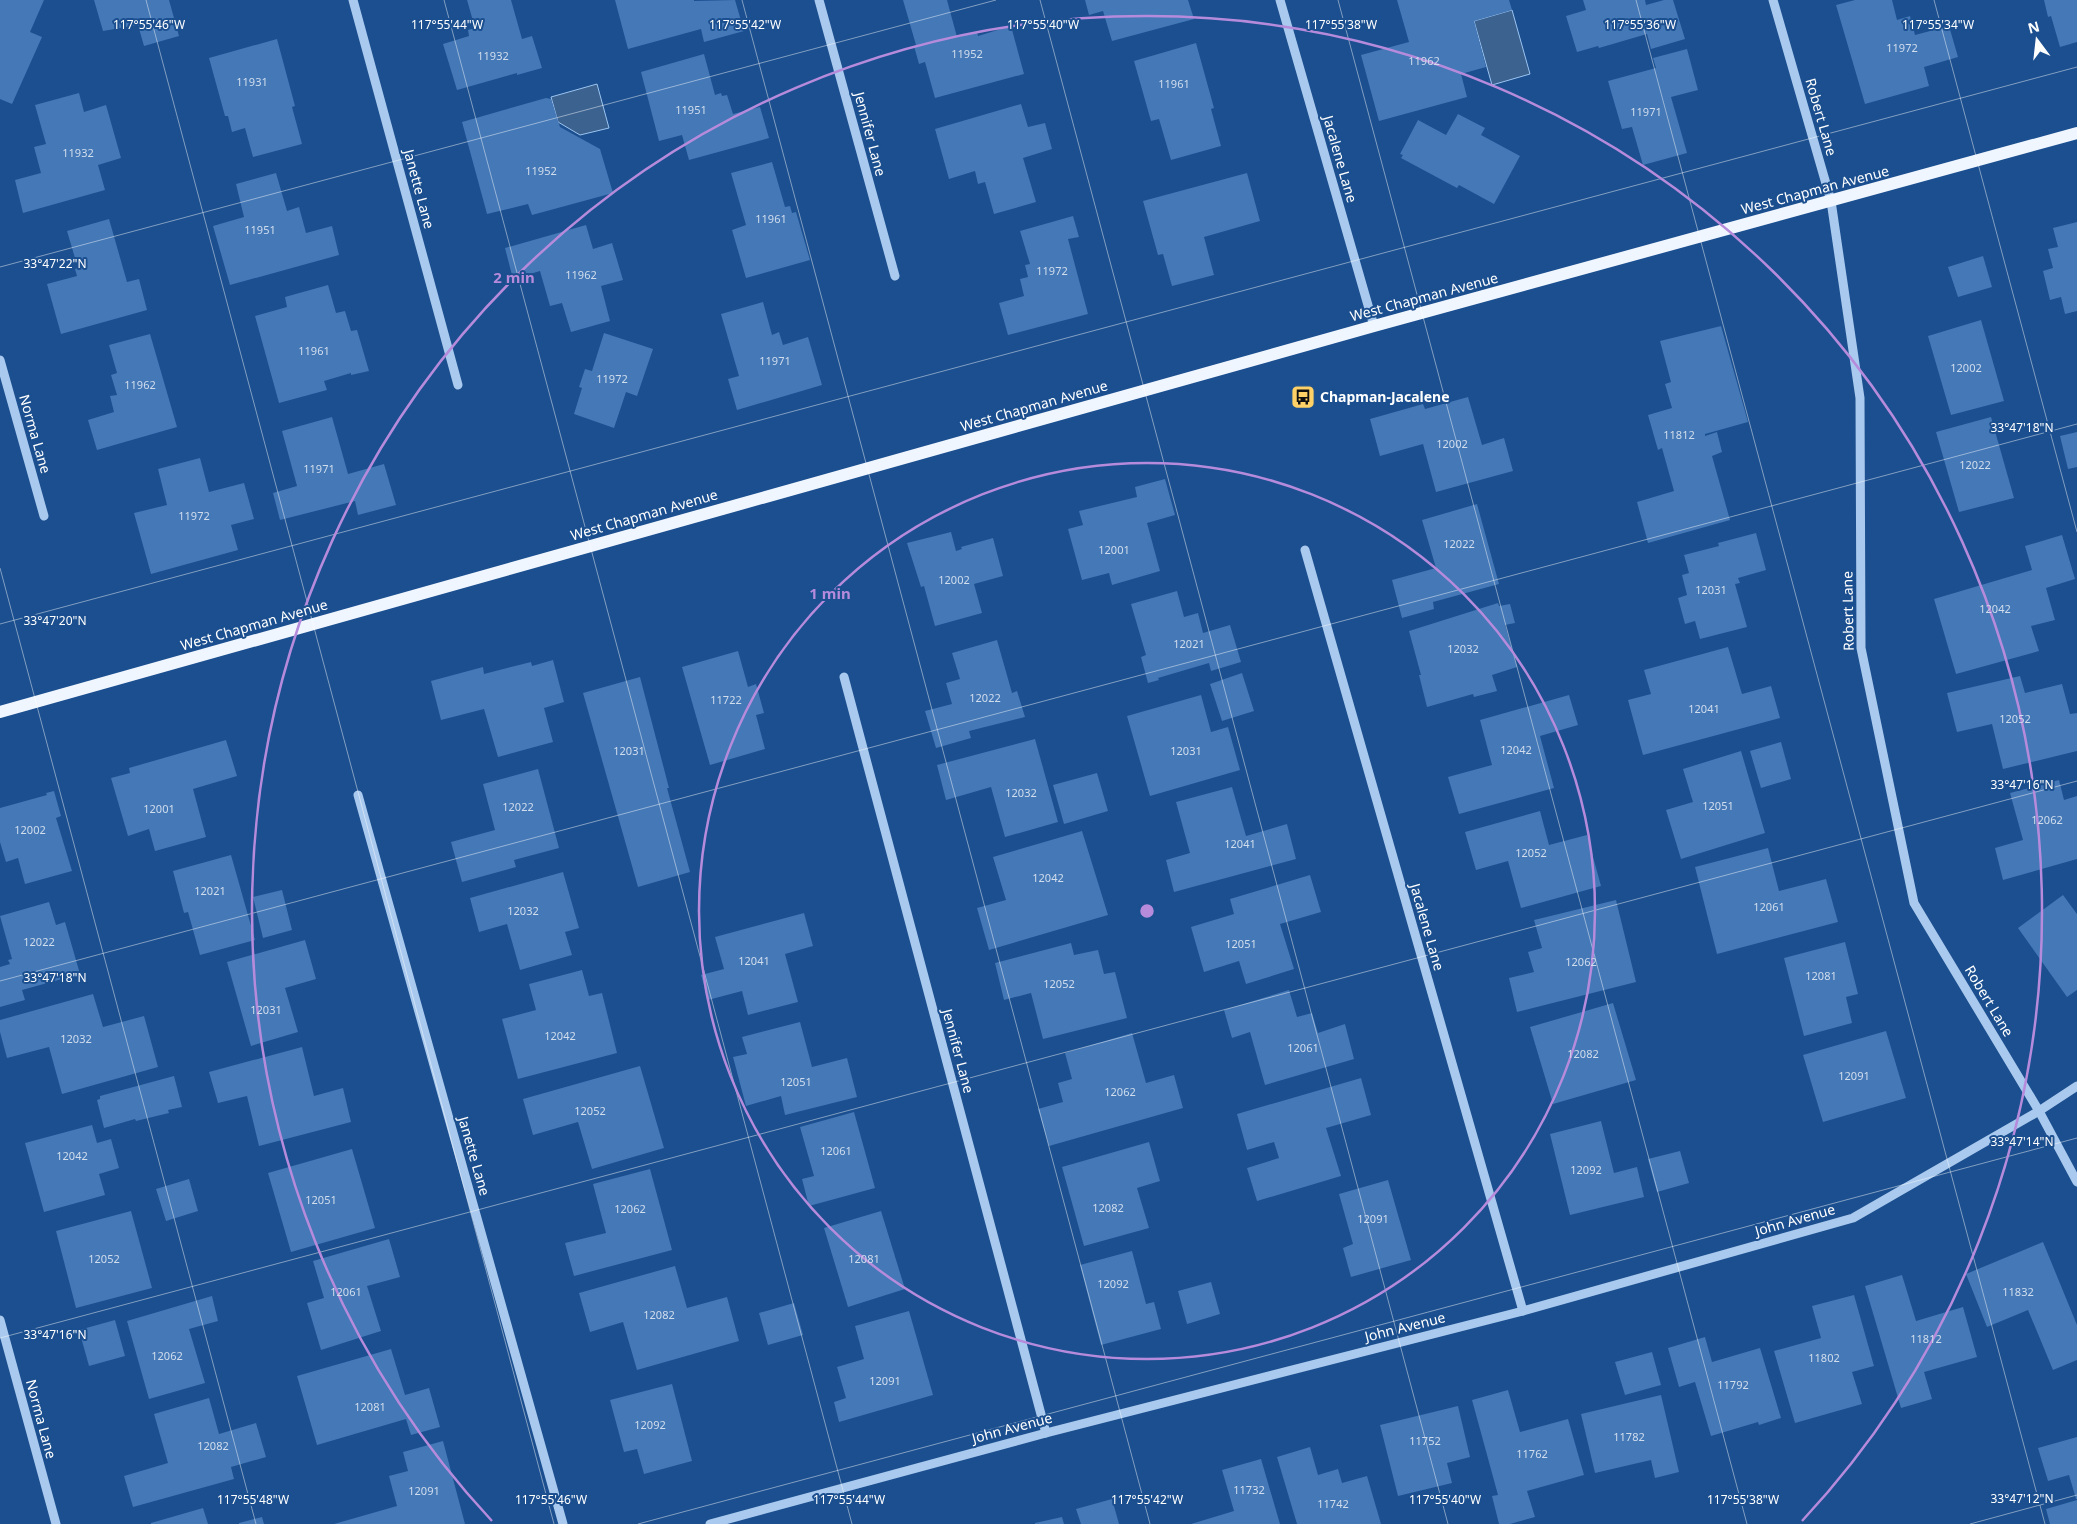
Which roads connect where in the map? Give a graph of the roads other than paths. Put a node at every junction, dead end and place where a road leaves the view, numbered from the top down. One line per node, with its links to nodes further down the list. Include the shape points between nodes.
1 (353, 0): 10 (street, Janette Lane)
2 (818, 0): 7 (street, Jennifer Lane)
3 (1280, 0): 8 (street, Jacalene Lane)
4 (1773, 0): 6 (street, Robert Lane)
5 (2077, 133): 6 (main road, West Chapman Avenue)
6 (1831, 201): 8 (main road, West Chapman Avenue); 17 (street, Robert Lane, via 1860,398 1861,648 1914,903)
7 (895, 276)
8 (1374, 326): 14 (main road, West Chapman Avenue)
9 (0, 360): 11 (street, Norma Lane)
10 (458, 385)
11 (44, 516)
12 (1305, 550): 19 (street, Jacalene Lane)
13 (844, 676): 21 (street, Jennifer Lane)
14 (0, 712)
15 (358, 795): 23 (street, Janette Lane)
16 (2077, 1086): 17 (street, John Avenue)
17 (2039, 1111): 18 (street, Robert Lane); 19 (street, John Avenue, via 1854,1218)
18 (2077, 1182)
19 (1523, 1311): 21 (street, John Avenue)
20 (0, 1320): 22 (street, Norma Lane)
21 (1046, 1433): 24 (street, John Avenue)
22 (56, 1524)
23 (563, 1524)
24 (710, 1524)

